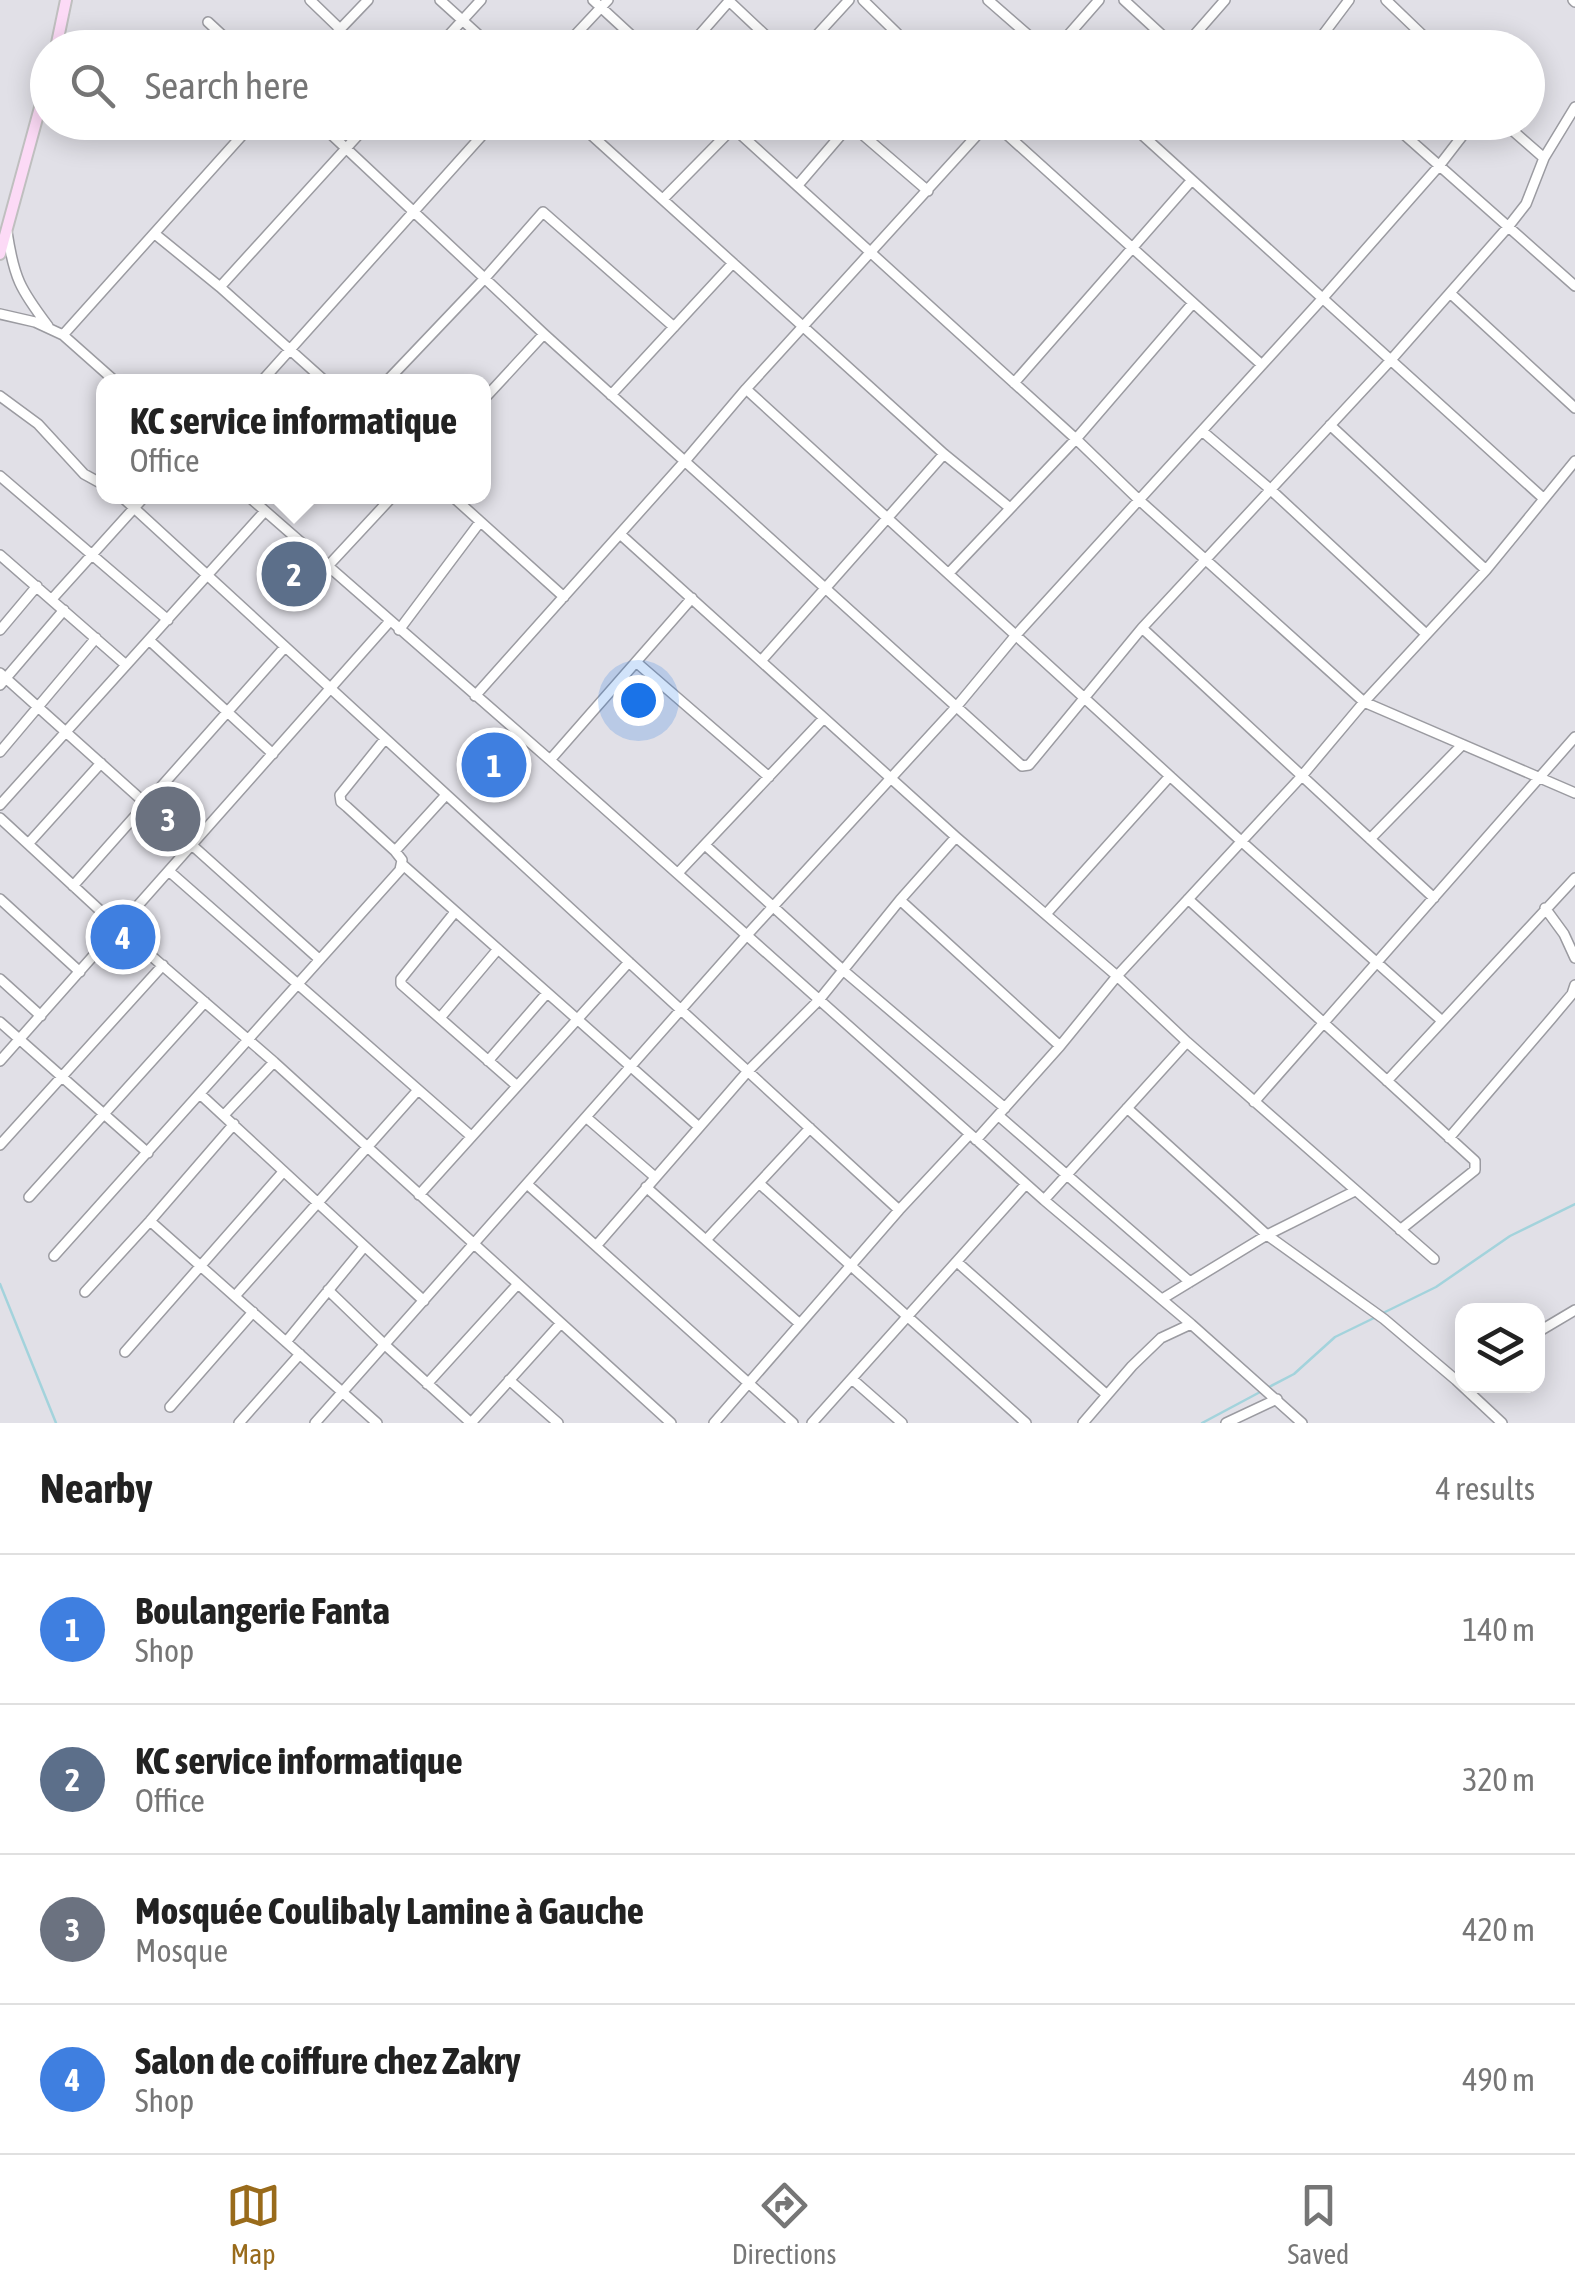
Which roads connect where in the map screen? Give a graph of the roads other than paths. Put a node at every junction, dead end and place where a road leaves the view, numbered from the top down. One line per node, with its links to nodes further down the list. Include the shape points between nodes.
1 (310, 0): 19 (street)
2 (368, 0): 19 (street)
3 (440, 0): 17 (street)
4 (480, 0): 17 (street)
5 (592, 0): 16 (street)
6 (849, 0): 28 (street)
7 (863, 0): 29 (street)
8 (988, 0): 30 (street)
9 (1100, 0): 31 (street)
10 (1124, 0): 32 (street)
11 (1225, 0): 33 (street)
12 (1349, 0): 34 (street)
13 (1386, 0): 35 (street)
14 (730, 1): 26 (street); 27 (street)
15 (62, 2): 20 (main road)
16 (605, 4): 24 (street); 25 (street)
17 (462, 20): 22 (street); 23 (street)
18 (208, 22): 21 (street)
19 (339, 28)
20 (58, 30)
21 (217, 30)
22 (453, 30)
23 (473, 30)
24 (580, 30)
25 (629, 30)
26 (704, 30)
27 (761, 30)
28 (822, 30)
29 (894, 30)
30 (1022, 30)
31 (1073, 30)
32 (1158, 30)
33 (1196, 30)
34 (1326, 30)
35 (1417, 30)
36 (1575, 107): 54 (street)
37 (31, 140): 62 (main road)
38 (238, 140): 63 (street)
39 (337, 140): 53 (street)
40 (355, 140): 53 (street)
41 (478, 140): 60 (street)
42 (598, 140): 59 (street)
43 (716, 140): 59 (street)
44 (747, 140): 57 (street)
45 (836, 140): 57 (street)
46 (870, 140): 58 (street)
47 (975, 140): 58 (street)
48 (1011, 140): 64 (street)
49 (1147, 140): 56 (street)
50 (1410, 140): 55 (street)
51 (1459, 140): 55 (street)
52 (1524, 140): 54 (street)
53 (347, 149): 60 (street); 70 (street)
54 (1544, 158): 61 (street, via 1526,204)
55 (1439, 166): 61 (street); 72 (street)
56 (1191, 181): 64 (street); 72 (street)
57 (798, 185): 65 (street)
58 (928, 191): 65 (street)
59 (663, 199): 67 (street)
60 (414, 213): 68 (street); 80 (street)
61 (1508, 227): 69 (street); 71 (street)
62 (6, 230): 66 (main road); 77 (street, via 17,280)
63 (156, 234): 70 (street); 79 (street)
64 (1132, 246): 73 (street); 87 (street)
65 (870, 252): 76 (street); 87 (street)
66 (0, 254)
67 (733, 263): 75 (street); 76 (street)
68 (485, 278): 75 (street, via 544,212); 78 (street); 86 (street)
69 (1575, 286)
70 (220, 287): 80 (street)
71 (1450, 293): 81 (street); 92 (street)
72 (1322, 298): 81 (street); 82 (street)
73 (1193, 303): 82 (street); 95 (street)
74 (0, 314): 77 (street)
75 (674, 326): 90 (street)
76 (804, 326): 88 (street); 96 (street)
77 (50, 329): 79 (street)
78 (544, 334): 89 (street); 90 (street)
79 (63, 335): 83 (street)
80 (290, 350): 84 (street); 85 (street)
81 (1390, 361): 93 (street); 102 (street)
82 (1262, 365): 94 (street)
83 (107, 374)
84 (268, 374)
85 (317, 374)
86 (394, 374)
87 (1014, 383): 95 (street)
88 (746, 389): 98 (street); 112 (street)
89 (491, 391)
90 (610, 394): 98 (street)
91 (0, 396): 100 (street)
92 (1575, 408)
93 (1330, 425): 101 (street); 119 (street)
94 (1202, 431): 101 (street); 103 (street)
95 (1076, 440): 103 (street); 110 (street)
96 (944, 454): 110 (street); 112 (street)
97 (1575, 461): 102 (street)
98 (685, 462): 114 (street); 123 (street)
99 (0, 476): 115 (street)
100 (96, 481)
101 (1270, 490): 117 (street); 133 (street)
102 (1543, 498): 119 (street)
103 (1138, 500): 117 (street); 134 (street)
104 (131, 504): 109 (street)
105 (139, 504): 109 (street)
106 (258, 504): 111 (street)
107 (386, 504): 118 (street)
108 (461, 504): 113 (street)
109 (136, 508): 115 (street); 121 (street)
110 (1010, 508): 120 (street)
111 (266, 511): 118 (street); 121 (street)
112 (888, 518): 120 (street); 123 (street)
113 (480, 522): 124 (street); 132 (street)
114 (620, 534): 124 (street); 125 (street)
115 (92, 554): 126 (street); 128 (street)
116 (0, 555): 122 (street)
117 (1206, 560): 130 (street); 145 (street)
118 (328, 566): 129 (street)
119 (1486, 570): 133 (street)
120 (949, 573): 134 (street)
121 (207, 576): 128 (street); 137 (street)
122 (37, 586): 126 (street); 131 (street)
123 (825, 588): 138 (street); 146 (street)
124 (564, 596): 143 (street)
125 (692, 598): 138 (street); 139 (street)
126 (52, 599): 127 (street)
127 (64, 610): 135 (street); 141 (street)
128 (168, 620): 136 (street)
129 (390, 621): 132 (street); 142 (street)
130 (1142, 628): 144 (street); 159 (street)
131 (0, 630)
132 (399, 630): 143 (street)
133 (1426, 634): 145 (street)
134 (1016, 635): 144 (street); 146 (street)
135 (96, 638): 140 (street); 147 (street)
136 (149, 640): 140 (street); 148 (street)
137 (285, 648): 142 (street); 148 (street)
138 (761, 661): 149 (street)
139 (636, 662): 156 (street); 160 (street)
140 (126, 665): 150 (street)
141 (2, 679): 147 (street)
142 (331, 689): 152 (street); 155 (street)
143 (475, 696): 156 (street)
144 (1084, 697): 146 (street, via 1022,766); 158 (street)
145 (1364, 702): 153 (street); 159 (street)
146 (956, 706): 161 (street)
147 (39, 708): 150 (street); 154 (street)
148 (228, 712): 155 (street); 166 (street)
149 (824, 718): 160 (street); 161 (street)
150 (66, 732): 157 (street); 165 (street)
151 (1575, 737): 162 (street)
152 (385, 739): 164 (street); 174 (street, via 340,795)
153 (1462, 745): 162 (street); 169 (street)
154 (0, 752)
155 (273, 754): 173 (street)
156 (550, 760): 177 (street)
157 (100, 763): 166 (street); 171 (street)
158 (1170, 776): 170 (street); 187 (street)
159 (1301, 776): 169 (street); 170 (street)
160 (769, 777): 172 (street)
161 (891, 778): 168 (street); 184 (street)
162 (1540, 779): 163 (street); 180 (street)
163 (1575, 793)
164 (446, 795): 174 (street); 193 (street)
165 (0, 804)
166 (146, 804): 173 (street); 179 (street)
167 (0, 818): 171 (street)
168 (956, 836): 183 (street); 187 (street)
169 (1370, 839): 180 (street)
170 (1241, 841): 182 (street); 194 (street)
171 (28, 844): 179 (street)
172 (705, 845): 177 (street); 184 (street)
173 (192, 846): 176 (street); 192 (street)
174 (395, 851): 175 (street)
175 (403, 865): 186 (street); 192 (street)
176 (170, 872): 188 (street); 200 (street)
177 (678, 874): 189 (street)
178 (1575, 878): 185 (street)
179 (73, 886): 188 (street)
180 (1434, 898): 194 (street)
181 (0, 899): 197 (street)
182 (1188, 899): 198 (street); 211 (street)
183 (900, 900): 196 (street); 215 (street)
184 (773, 907): 189 (street); 196 (street)
185 (1545, 908): 191 (street); 209 (street)
186 (456, 912): 190 (street); 207 (street, via 401,979)
187 (1046, 914): 198 (street)
188 (120, 928): 195 (street); 197 (street)
189 (747, 935): 203 (street); 205 (street)
190 (498, 950): 202 (street); 207 (street)
191 (1575, 958)
192 (319, 959): 200 (street)
193 (629, 962): 205 (street); 208 (street)
194 (1377, 964): 209 (street); 211 (street)
195 (163, 965): 204 (street); 221 (street)
196 (844, 971): 203 (street); 228 (street)
197 (80, 972): 206 (street)
198 (1117, 976): 214 (street); 215 (street)
199 (0, 980): 206 (street)
200 (296, 984): 213 (street); 224 (street)
201 (1575, 985): 237 (street)
202 (547, 993): 208 (street); 217 (street)
203 (819, 1000): 220 (street); 236 (street)
204 (205, 1002): 213 (street); 229 (street)
205 (682, 1010): 219 (street); 220 (street)
206 (41, 1016): 212 (street)
207 (440, 1018): 217 (street)
208 (577, 1019): 219 (street); 223 (street)
209 (1442, 1020): 222 (street)
210 (0, 1022): 212 (street)
211 (1324, 1024): 222 (street); 226 (street)
212 (20, 1039): 216 (street); 221 (street)
213 (248, 1039): 218 (street); 225 (street)
214 (1186, 1042): 226 (street); 227 (street)
215 (1060, 1046): 228 (street)
216 (0, 1061)
217 (488, 1061): 223 (street)
218 (274, 1062): 230 (street); 239 (street)
219 (632, 1066): 231 (street); 233 (street)
220 (748, 1072): 233 (street); 234 (street)
221 (62, 1077): 229 (street); 238 (street)
222 (1387, 1081): 237 (street)
223 (516, 1086): 235 (street)
224 (418, 1090): 235 (street); 239 (street)
225 (200, 1094): 230 (street); 240 (street)
226 (1254, 1102): 248 (street)
227 (1127, 1108): 242 (street); 256 (street)
228 (1002, 1112): 236 (street); 242 (street)
229 (104, 1114): 240 (street); 250 (street)
230 (224, 1115): 232 (street)
231 (586, 1118): 243 (street); 244 (street)
232 (234, 1124): 241 (street); 254 (street)
233 (699, 1127): 243 (street)
234 (810, 1128): 245 (street); 253 (street)
235 (471, 1136): 249 (street)
236 (973, 1137): 246 (street); 253 (street)
237 (1449, 1138): 255 (street, via 1475,1161 1475,1170)
238 (0, 1145)
239 (367, 1147): 249 (street); 252 (street)
240 (148, 1153): 261 (street)
241 (284, 1172): 252 (street); 264 (street)
242 (1067, 1175): 251 (street); 266 (street)
243 (655, 1177): 247 (street)
244 (527, 1184): 258 (street); 260 (street)
245 (760, 1184): 257 (street); 265 (street)
246 (1026, 1184): 251 (street); 263 (street)
247 (646, 1187): 257 (street); 260 (street)
248 (1354, 1191): 255 (street); 256 (street)
249 (420, 1196): 258 (street)
250 (29, 1197)
251 (1044, 1200): 271 (street)
252 (318, 1204): 259 (street); 270 (street)
253 (900, 1210): 265 (street)
254 (150, 1221): 264 (street); 269 (street)
255 (1400, 1230): 262 (street)
256 (1267, 1235): 266 (street); 284 (street)
257 (706, 1240): 277 (street)
258 (473, 1245): 267 (street); 272 (street)
259 (364, 1246): 268 (street); 272 (street)
260 (596, 1246): 287 (street)
261 (54, 1256)
262 (1434, 1260)
263 (956, 1262): 275 (street); 291 (street)
264 (200, 1266): 270 (street); 282 (street)
265 (850, 1266): 275 (street); 277 (street)
266 (1190, 1282): 271 (street)
267 (517, 1284): 276 (street); 288 (street)
268 (328, 1290): 280 (street); 281 (street)
269 (84, 1292)
270 (235, 1296): 274 (street)
271 (1162, 1299): 278 (street)
272 (424, 1301): 281 (street)
273 (1575, 1310): 279 (street)
274 (253, 1312): 280 (street); 293 (street)
275 (907, 1318): 285 (street); 304 (street)
276 (560, 1324): 286 (street); 299 (street)
277 (800, 1324): 287 (street)
278 (1191, 1324): 291 (street, via 1160,1338); 292 (street)
279 (1545, 1328)
280 (286, 1342): 283 (street)
281 (384, 1344): 288 (street); 289 (street)
282 (124, 1352)
283 (300, 1354): 289 (street); 294 (street)
284 (1455, 1375)
285 (852, 1379): 302 (street); 303 (street)
286 (509, 1380): 297 (street); 298 (street)
287 (749, 1383): 300 (street); 301 (street)
288 (427, 1384): 297 (street)
289 (342, 1392): 295 (street); 296 (street)
290 (1473, 1393): 308 (street)
291 (1106, 1394): 305 (street)
292 (1276, 1399): 306 (street); 307 (street)
293 (170, 1407)
294 (239, 1423)
295 (315, 1423)
296 (378, 1423)
297 (471, 1423)
298 (558, 1423)
299 (671, 1423)
300 (714, 1423)
301 (794, 1423)
302 (812, 1423)
303 (902, 1423)
304 (1026, 1423)
305 (1083, 1423)
306 (1226, 1423)
307 (1302, 1423)
308 (1502, 1423)

